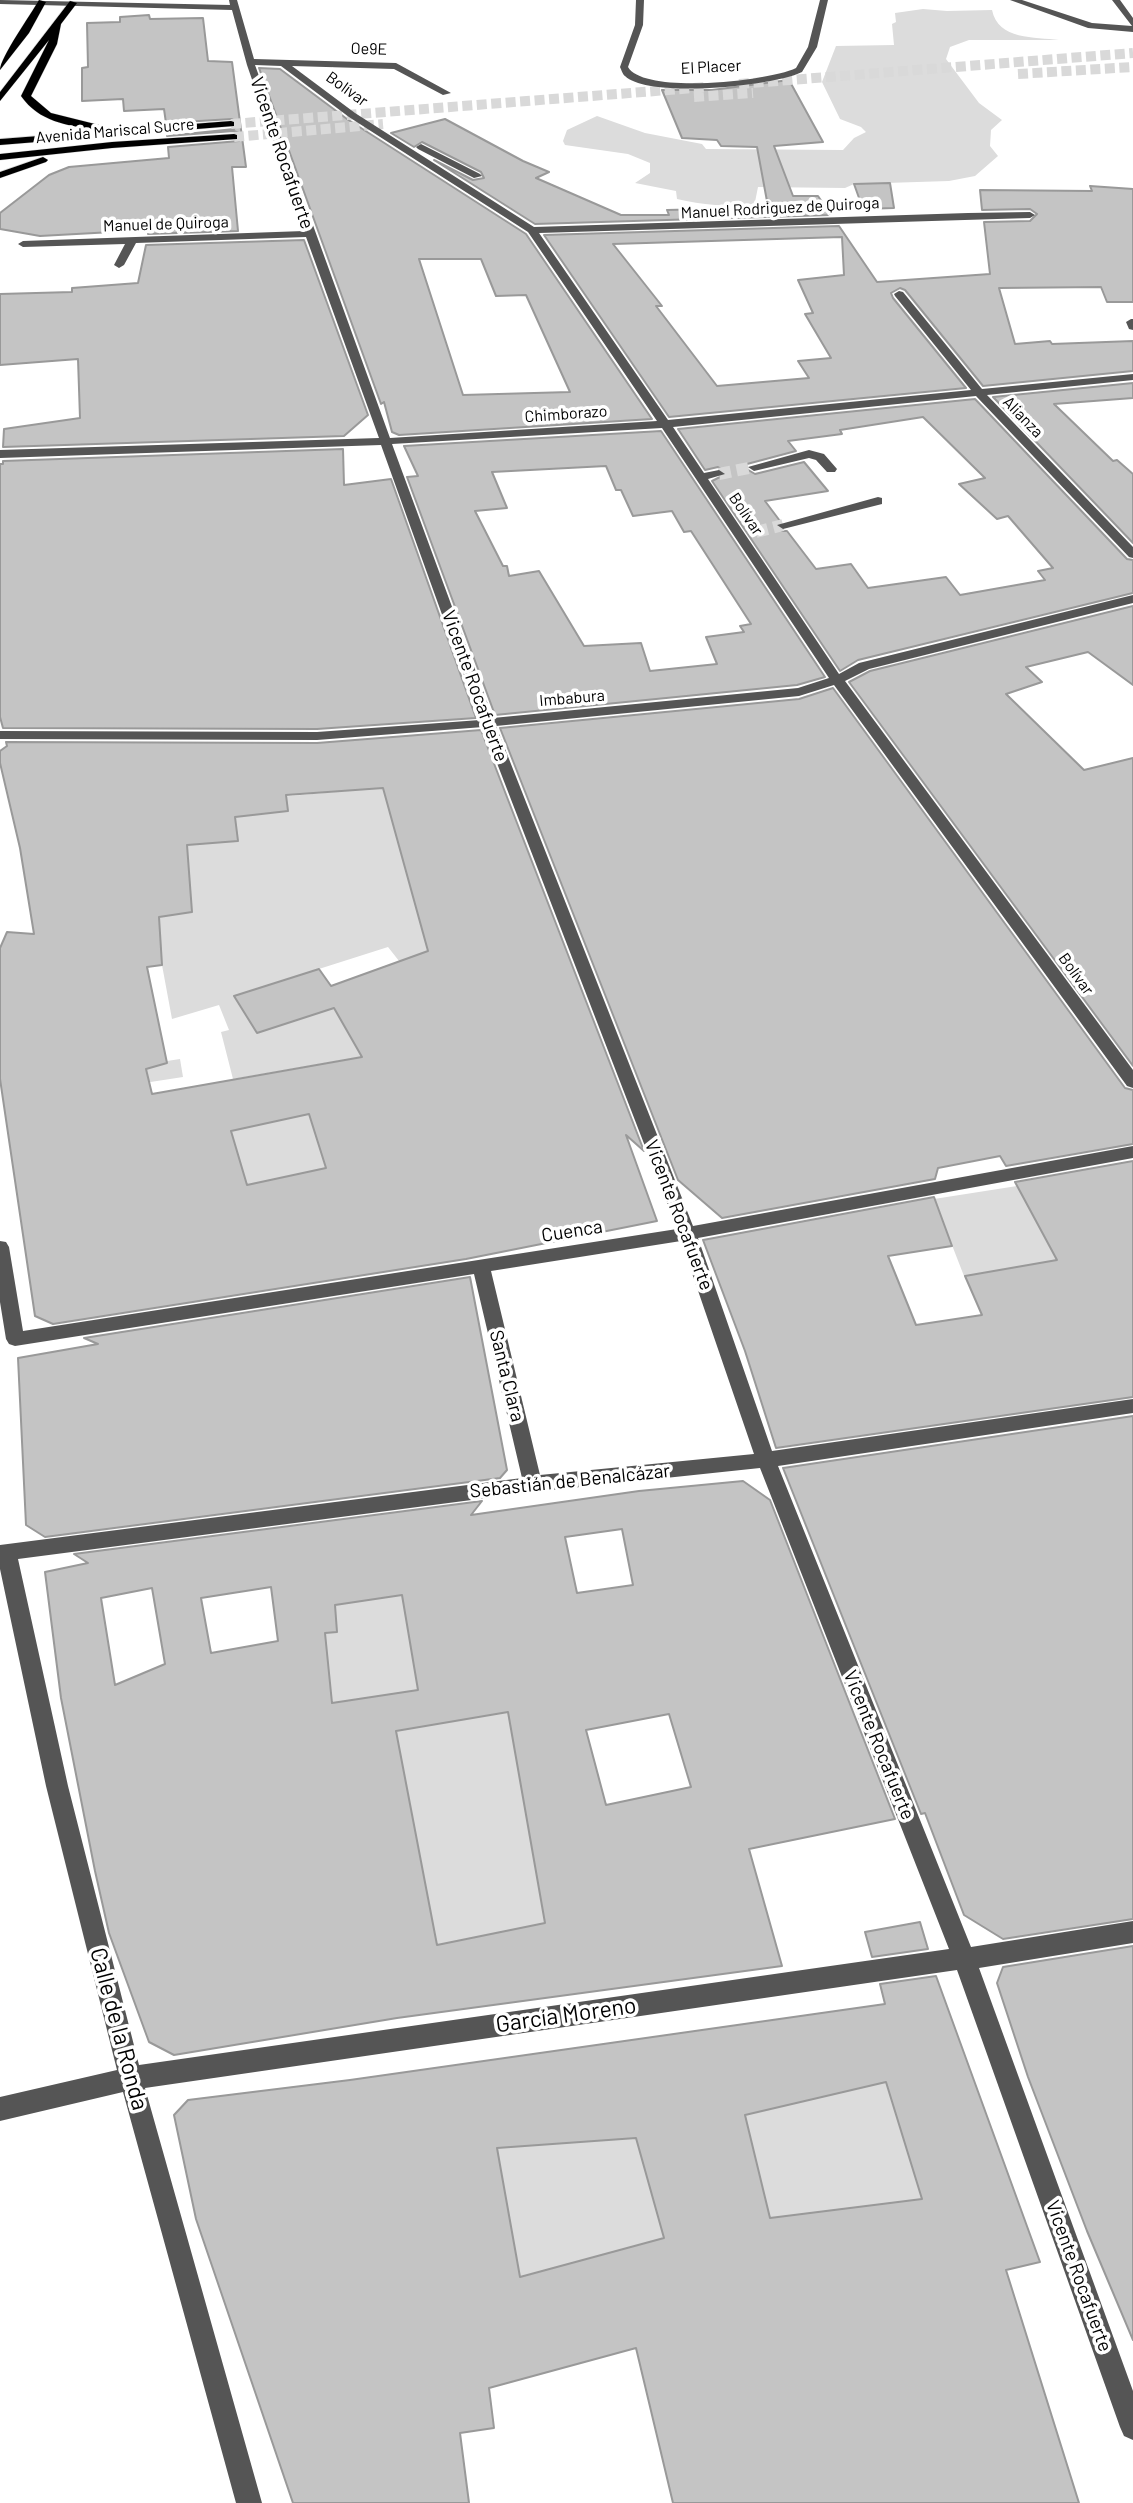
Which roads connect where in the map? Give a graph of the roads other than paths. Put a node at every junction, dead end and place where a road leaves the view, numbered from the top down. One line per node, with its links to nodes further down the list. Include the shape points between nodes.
1 (640, 0): 2 (street, El Placer, via 641,22 624,67 630,76 648,82 704,86 780,79 797,72 809,54)
2 (824, 0)
3 (1014, 0): 10 (street, via 1091,26)
4 (1116, 0): 10 (street)
5 (8, 1): 6 (street)
6 (42, 2): 7 (street); 13 (main road)
7 (73, 3): 8 (street); 9 (main road)
8 (233, 4): 11 (street, Vicente Rocafuerte)
9 (57, 23): 15 (main road); 18 (main road, via 55,42 26,96 30,104 59,119)
10 (1133, 26)
11 (251, 62): 12 (street); 27 (street, Vicente Rocafuerte)
12 (284, 64): 14 (street, Oe9E, via 396,66); 16 (street, Bolívar)
13 (0, 67)
14 (446, 93)
15 (0, 98)
16 (352, 115): 24 (street); 26 (street, Bolívar)
17 (231, 124): 18 (main road, Avenida Mariscal Sucre)
18 (121, 131): 20 (main road, Avenida Mariscal Sucre)
19 (234, 137): 21 (main road, Avenida Mariscal Sucre)
20 (0, 142)
21 (112, 145): 22 (main road, Avenida Mariscal Sucre); 23 (main road)
22 (0, 157)
23 (0, 175)
24 (477, 176)
25 (1030, 215): 26 (street, Manuel Rodriguez de Quiroga)
26 (532, 230): 34 (street, Bolívar)
27 (310, 234): 28 (street, Manuel de Quiroga); 35 (street, Vicente Rocafuerte)
28 (131, 240): 29 (street, Manuel de Quiroga); 30 (street)
29 (23, 244)
30 (119, 265)
31 (899, 294): 33 (street, Alianza)
32 (1133, 377): 33 (street, Chimborazo)
33 (978, 393): 34 (street, Chimborazo); 45 (street, Alianza)
34 (666, 424): 35 (street, Chimborazo); 40 (street, Bolívar)
35 (384, 441): 36 (street, Chimborazo); 48 (street, Vicente Rocafuerte)
36 (0, 454)
37 (754, 467): 38 (street, via 809,454 820,457)
38 (831, 469)
39 (719, 474): 40 (street)
40 (701, 477): 44 (street, Bolívar)
41 (878, 501): 42 (street)
42 (783, 525)
43 (754, 532): 44 (street)
44 (738, 534): 47 (street, Bolívar)
45 (1133, 554)
46 (1133, 599): 47 (street, Imbabura, via 864,666)
47 (837, 680): 48 (street, Imbabura, via 799,692); 50 (street, Bolívar)
48 (488, 723): 49 (street, Imbabura, via 317,736); 52 (street, Vicente Rocafuerte)
49 (0, 736)
50 (1133, 1082)
51 (1133, 1152): 52 (street, Cuenca)
52 (687, 1232): 54 (street, Cuenca); 56 (street, Vicente Rocafuerte)
53 (0, 1247): 54 (street, Cuenca, via 15,1339)
54 (481, 1268): 57 (street, Santa Clara)
55 (1133, 1406): 56 (street, Sebastián de Benalcázar)
56 (766, 1460): 57 (street, Sebastián de Benalcázar); 60 (street, Vicente Rocafuerte)
57 (533, 1484): 58 (street, Sebastián de Benalcázar)
58 (3, 1552): 61 (street, Calle de la Ronda)
59 (1133, 1932): 60 (street, García Moreno)
60 (965, 1960): 61 (street, García Moreno); 63 (street, Vicente Rocafuerte)
61 (131, 2078): 62 (street, García Moreno); 64 (street, Calle de la Ronda)
62 (0, 2109)
63 (1133, 2427)
64 (249, 2503)

